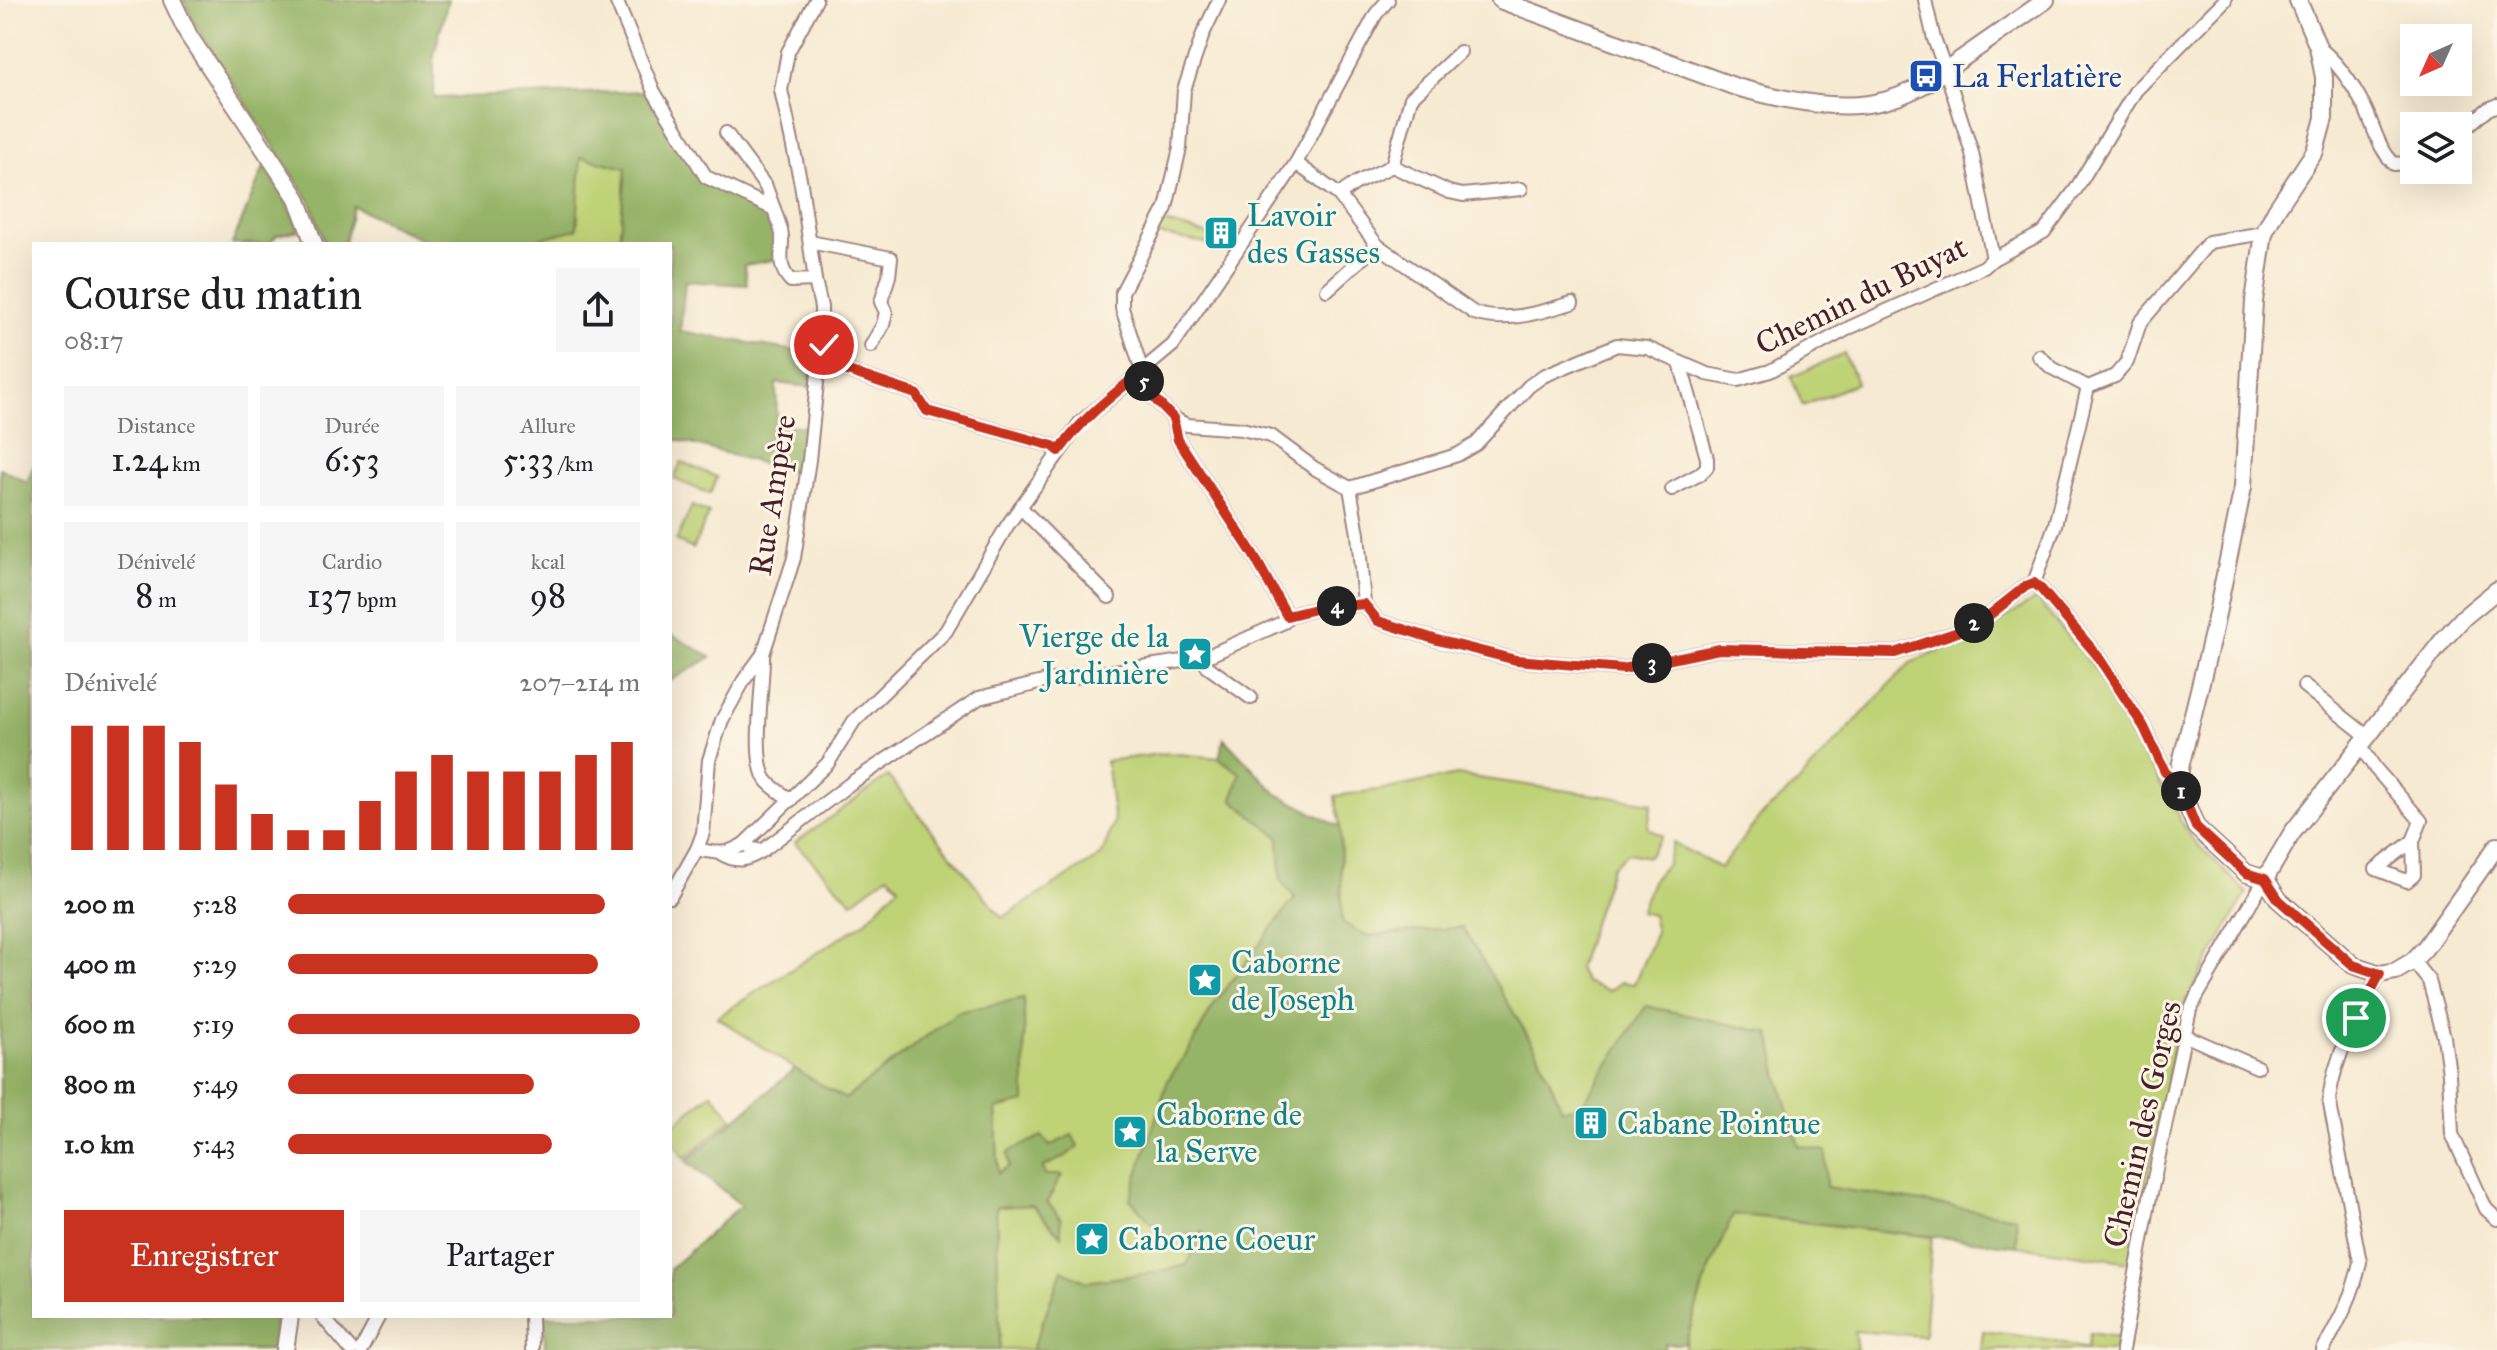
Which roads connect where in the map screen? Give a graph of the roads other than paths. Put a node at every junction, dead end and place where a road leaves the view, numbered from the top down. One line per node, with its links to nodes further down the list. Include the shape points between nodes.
1 (172, 0): 24 (street, via 189,36 297,198)
2 (616, 0): 22 (street, via 654,92 706,177)
3 (816, 0): 25 (street, Rue Ampère, via 788,52 781,90)
4 (1219, 0): 35 (street, via 1184,90 1180,148 1166,208 1122,292)
5 (1388, 0): 17 (street)
6 (1500, 0): 13 (street, via 1769,96 1875,103 1907,93)
7 (1925, 0): 13 (street)
8 (2046, 0): 13 (street)
9 (2225, 0): 27 (street, Chemin du Buyat, via 2136,90 2044,232)
10 (2298, 0): 11 (street)
11 (2318, 47): 18 (street, via 2334,59 2364,107 2382,151); 23 (street, via 2325,101 2321,135)
12 (1460, 52): 19 (street, via 1411,98)
13 (1946, 71): 27 (street, via 1972,153)
14 (2497, 105): 15 (street)
15 (2472, 122)
16 (726, 133): 22 (street, via 766,187)
17 (1296, 163): 21 (street); 35 (street, via 1173,345)
18 (2400, 164)
19 (1392, 166): 20 (street, via 1463,195); 21 (street)
20 (1521, 189)
21 (1339, 195): 26 (street)
22 (774, 209): 28 (street, via 782,233 783,273 791,281)
23 (2264, 233): 36 (street, via 2209,242 2140,323 2127,362 2115,376); 54 (street, via 2254,301 2243,487)
24 (313, 242)
25 (810, 242): 28 (street, Rue Ampère); 32 (street, via 891,258 881,302 886,312)
26 (1377, 245): 29 (street); 30 (street, via 1488,318 1526,316)
27 (1993, 259): 34 (street, Chemin du Buyat, via 1770,371 1738,380)
28 (815, 280): 31 (street, Rue Ampère)
29 (1327, 290)
30 (1572, 303)
31 (821, 344): 38 (street, via 830,365 916,394 927,411); 47 (street, Rue Ampère, via 794,558)
32 (871, 346)
33 (2039, 356): 36 (street)
34 (1680, 363): 39 (street, Chemin du Buyat, via 1647,348 1617,345 1543,376 1476,444 1457,455); 40 (street, via 1707,467)
35 (1141, 372): 37 (street, via 1149,393); 38 (street, via 1097,406)
36 (2088, 387): 42 (street, via 2055,525)
37 (1173, 418): 39 (street, via 1187,425 1271,436); 46 (street, via 1178,440)
38 (1059, 451): 41 (street)
39 (1350, 488): 45 (street)
40 (1672, 489)
41 (1020, 507): 44 (street); 55 (street, via 946,631 854,721 828,763)
42 (2034, 583): 45 (street, via 1987,617 1895,653 1719,649 1623,669 1516,660 1378,621); 54 (street, via 2097,655 2144,727 2165,772)
43 (2497, 590): 51 (street, via 2453,628)
44 (1109, 597)
45 (1364, 604): 46 (street)
46 (1287, 616): 48 (street, via 1284,622)
47 (763, 654): 55 (street, via 760,768 767,782); 59 (street, Rue Ampère, via 722,720 709,760)
48 (1203, 658): 50 (street); 60 (street, via 1047,681 979,698 851,783)
49 (2304, 686): 51 (street)
50 (1251, 698)
51 (2364, 741): 52 (street); 53 (street)
52 (2347, 762): 53 (street); 62 (street, via 2292,833)
53 (2375, 768): 56 (street, via 2421,821)
54 (2178, 783): 62 (street, via 2202,834 2246,873)
55 (791, 800): 57 (street)
56 (2413, 841)
57 (744, 844): 60 (street); 61 (street)
58 (2497, 846): 64 (street)
59 (697, 849): 61 (street); 63 (street, Rue Ampère)
60 (762, 851): 61 (street, via 739,861)
61 (720, 853)
62 (2265, 879): 65 (street, via 2279,900 2353,965); 66 (street, Chemin des Gorges, via 2196,998)
63 (672, 893)
64 (2413, 961): 65 (street); 68 (street, via 2429,981 2444,1037 2452,1134 2486,1209)
65 (2380, 974): 78 (street, via 2331,1083 2329,1099 2360,1262 2355,1285)
66 (2184, 1035): 67 (street); 77 (street, Chemin des Gorges)
67 (2257, 1067)
68 (2497, 1219)
69 (290, 1318): 73 (street)
70 (324, 1318): 74 (street)
71 (378, 1318): 75 (street)
72 (531, 1318): 76 (street)
73 (285, 1350)
74 (351, 1350)
75 (361, 1350)
76 (532, 1350)
77 (2122, 1350)
78 (2323, 1350)

